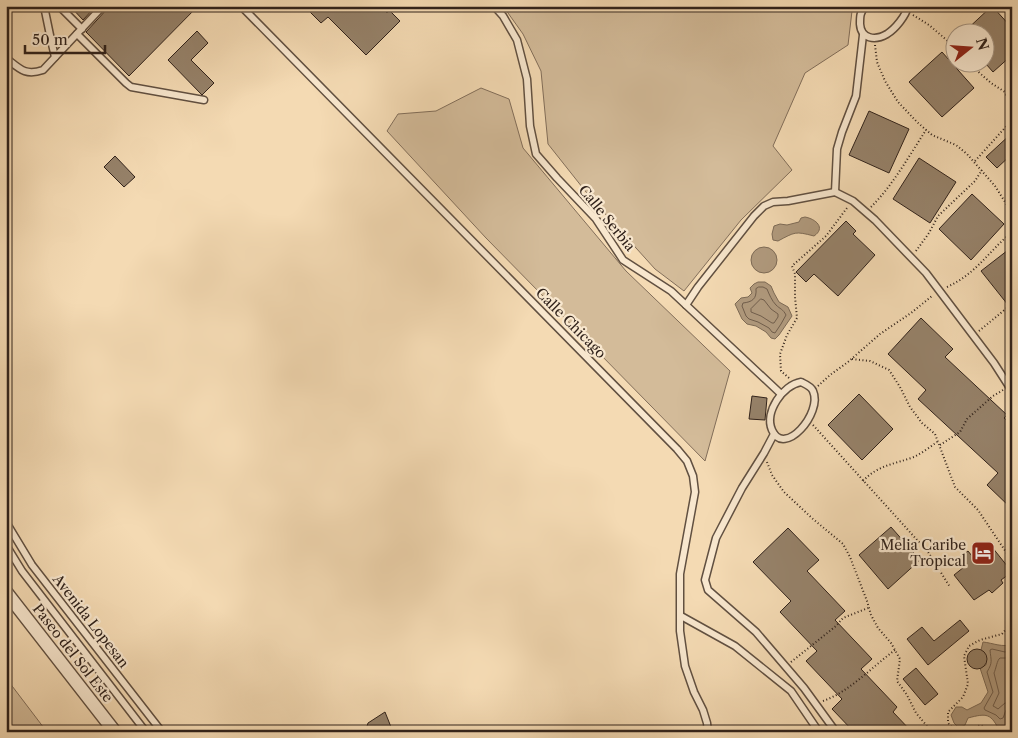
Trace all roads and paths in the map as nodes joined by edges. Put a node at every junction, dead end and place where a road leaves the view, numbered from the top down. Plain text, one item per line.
1 (44, 6) edge
2 (59, 6) edge
3 (103, 6) edge
4 (241, 6) edge
5 (494, 6) edge
6 (866, 6) edge
7 (907, 9) edge
8 (79, 31) junction
9 (863, 35) junction
10 (874, 38) junction
11 (946, 39) edge
12 (55, 57) junction
13 (6, 58) edge
14 (979, 72) edge
15 (1012, 88) edge
16 (1006, 96) junction
17 (204, 100) dead end
18 (1012, 106) edge
19 (1012, 120) edge
20 (926, 130) junction
21 (974, 162) junction
22 (982, 170) junction
23 (835, 192) junction
24 (853, 201) junction
25 (866, 212) junction
26 (1012, 213) edge
27 (1012, 232) edge
28 (911, 257) junction
29 (940, 290) junction
30 (686, 305) junction
31 (1012, 305) edge
32 (974, 336) junction
33 (852, 359) junction
34 (794, 383) junction
35 (1010, 389) edge
36 (813, 391) junction
37 (782, 394) junction
38 (808, 420) junction
39 (774, 434) junction
40 (938, 441) junction
41 (940, 445) junction
42 (764, 453) junction
43 (863, 480) junction
44 (6, 522) edge
45 (6, 545) edge
46 (1012, 561) edge
47 (950, 587) dead end
48 (6, 592) edge
49 (869, 608) junction
50 (681, 616) junction
51 (1012, 622) edge
52 (895, 650) junction
53 (785, 666) junction
54 (816, 704) junction
55 (115, 732) edge
56 (146, 732) edge
57 (162, 732) edge
58 (708, 732) edge
59 (819, 732) edge
60 (836, 732) edge
61 (932, 732) edge
62 (956, 732) edge
63 (962, 732) edge
64 (990, 732) edge

1 - 12 lane
2 - 8 lane
3 - 8 lane
4 - 50 lane, Calle Chicago
5 - 30 lane, Calle Serbia
6 - 9 lane
7 - 10 lane
7 - 11 path
8 - 12 lane
8 - 17 lane
9 - 10 lane
9 - 23 lane
10 - 20 path
12 - 13 lane
14 - 16 path
15 - 16 path
16 - 18 path
19 - 21 path
20 - 21 path
20 - 25 path
21 - 22 path
22 - 26 path
22 - 28 path
23 - 24 lane
23 - 30 lane
24 - 25 lane
24 - 34 path
25 - 28 lane
27 - 29 path
28 - 29 lane
29 - 32 lane
29 - 33 path
30 - 37 lane, Calle Serbia
31 - 32 path
32 - 35 lane
33 - 36 path
33 - 40 path
34 - 36 lane
34 - 37 lane
35 - 41 path
36 - 38 lane
37 - 39 lane
38 - 39 lane
38 - 43 path
39 - 42 lane
40 - 41 path
40 - 43 path
41 - 46 path
42 - 49 path
42 - 53 lane
43 - 47 path
44 - 57 lane, Avenida Lopesan
45 - 56 lane, Avenida Lopesan
48 - 55 street, Paseo del Sol Este
49 - 52 path
49 - 53 path
50 - 58 lane, Calle Chicago
50 - 59 lane
51 - 62 path
52 - 54 path
52 - 61 path
53 - 54 lane
54 - 60 lane
63 - 64 path

